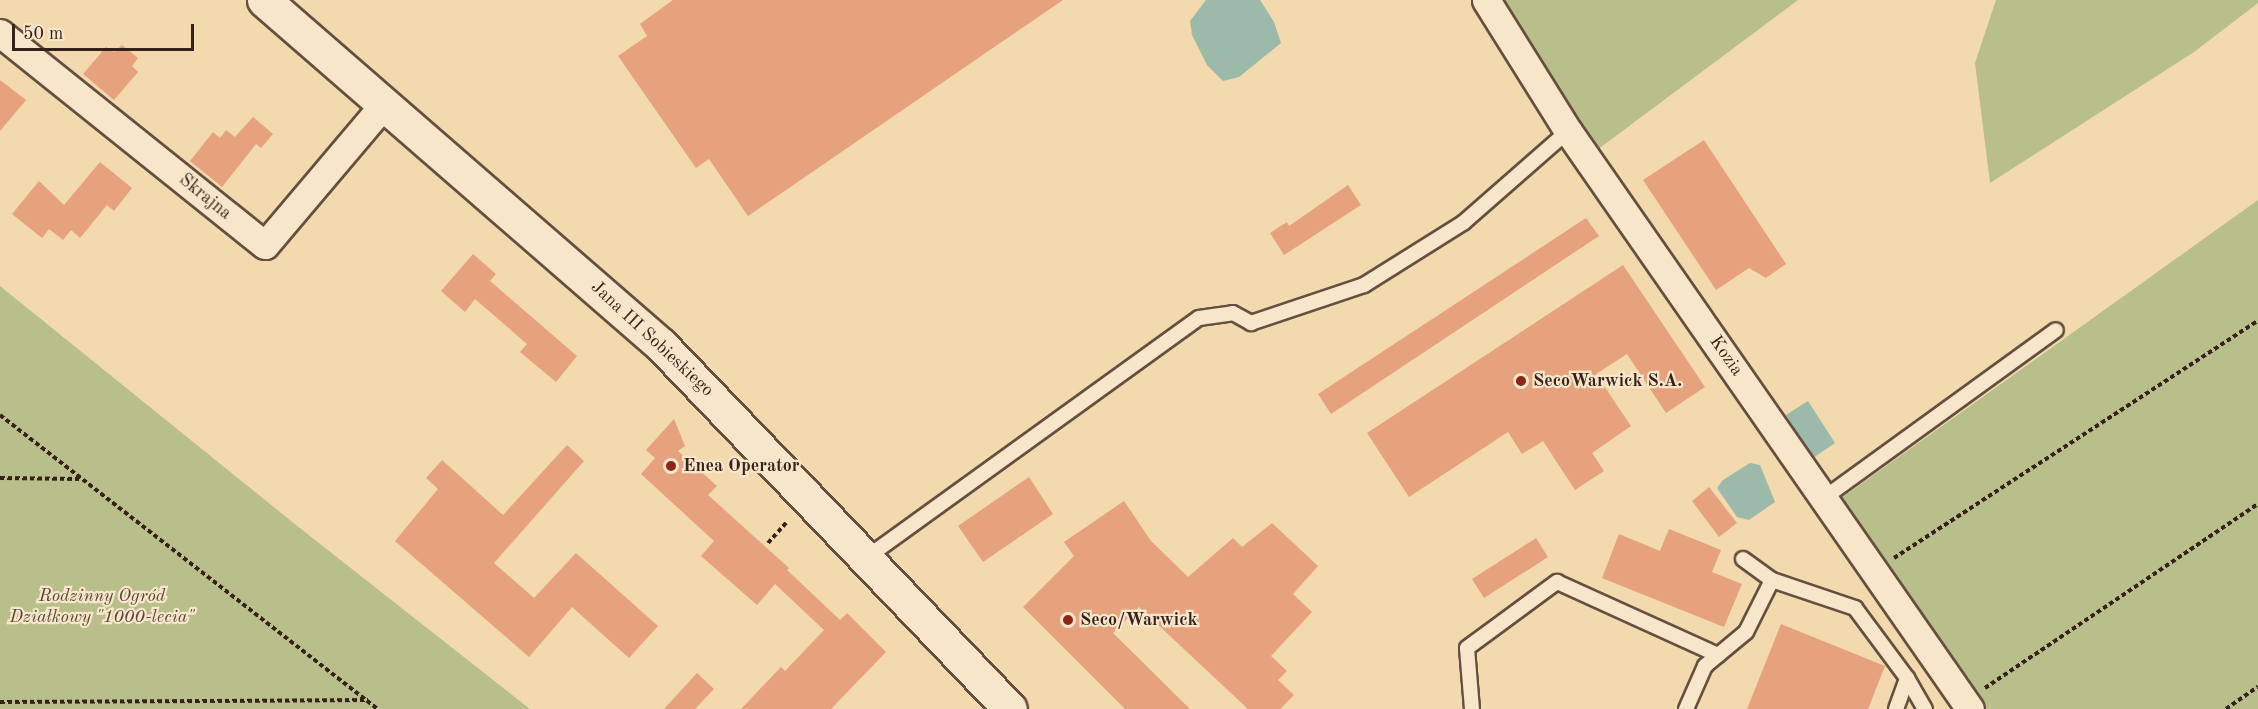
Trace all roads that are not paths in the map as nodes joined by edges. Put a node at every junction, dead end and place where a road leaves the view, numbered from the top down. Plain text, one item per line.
1 (264, 0) edge
2 (1486, 0) edge
3 (0, 33) edge
4 (385, 103) junction
5 (1568, 130) junction
6 (2056, 330) dead end
7 (1824, 498) junction
8 (866, 558) junction
9 (1743, 559) dead end
10 (1772, 580) junction
11 (1718, 655) junction
12 (1907, 678) junction
13 (1982, 698) edge
14 (1010, 709) edge
15 (1472, 709) edge
16 (1686, 709) edge
17 (1896, 709) edge
18 (1925, 709) edge

1 - 4 street, Jana III Sobieskiego
2 - 5 street, Kozia
3 - 4 street, Skrajna
4 - 8 street, Jana III Sobieskiego
5 - 7 street, Kozia
5 - 8 lane
6 - 7 lane
7 - 13 street, Kozia
8 - 14 street, Jana III Sobieskiego
9 - 10 lane
10 - 11 lane
10 - 12 lane
11 - 15 lane
11 - 16 lane
12 - 17 lane
12 - 18 lane

